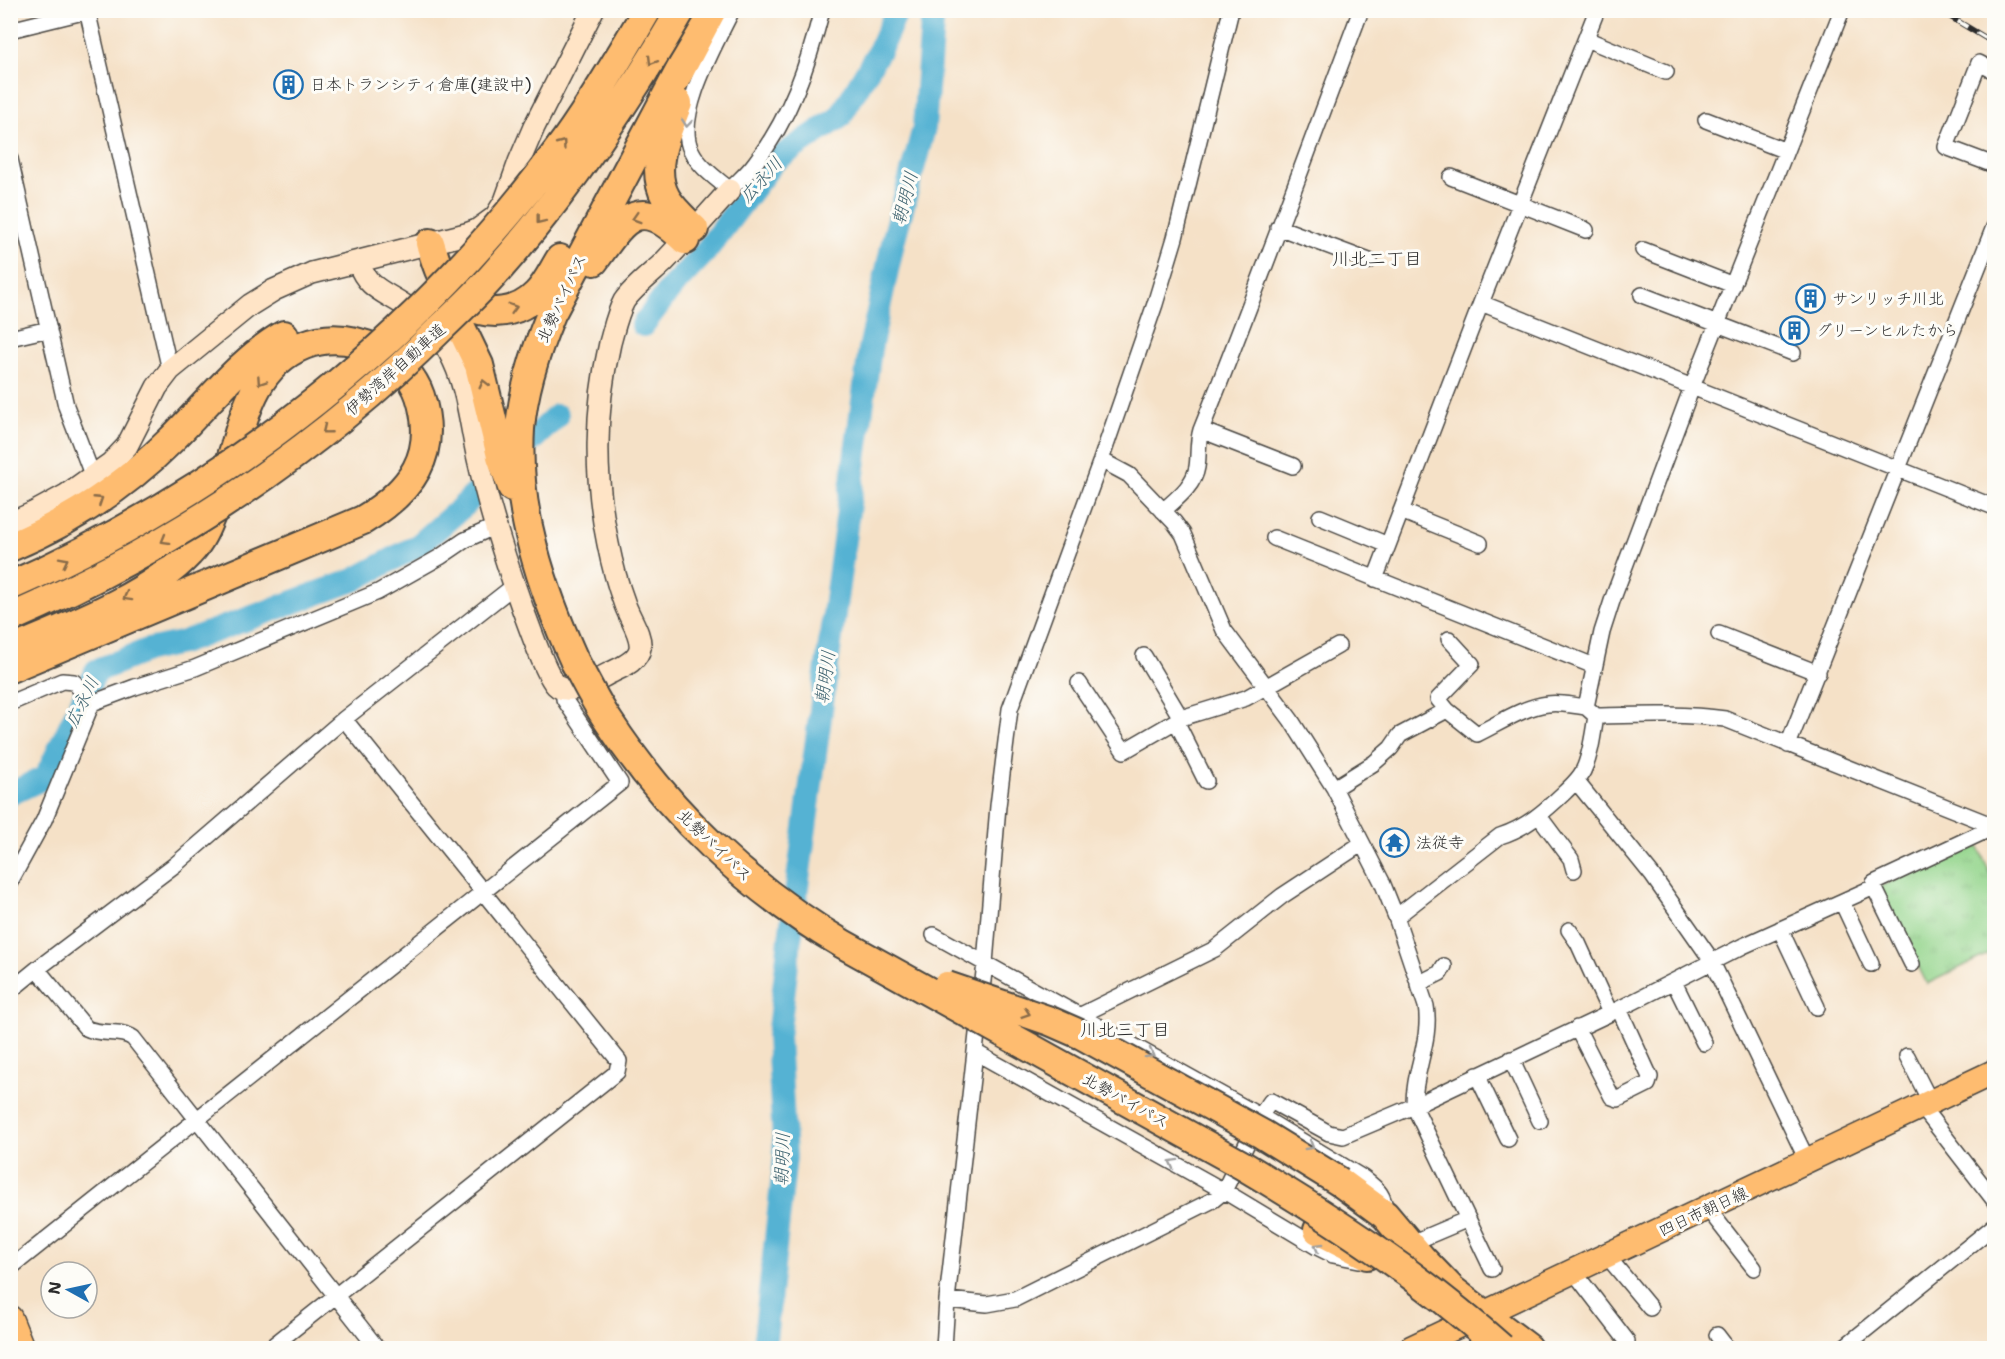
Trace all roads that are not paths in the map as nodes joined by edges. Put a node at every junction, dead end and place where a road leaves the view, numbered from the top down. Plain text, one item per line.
1 (592, 10) edge
2 (647, 10) edge
3 (732, 10) edge
4 (822, 10) edge
5 (1232, 10) edge
6 (1361, 10) edge
7 (1597, 10) edge
8 (1842, 10) edge
9 (87, 11) edge
10 (700, 14) edge
11 (10, 30) edge
12 (1586, 39) junction
13 (684, 62) junction
14 (1995, 71) edge
15 (1666, 72) dead end
16 (1706, 120) dead end
17 (1786, 151) junction
18 (11, 165) edge
19 (1995, 165) edge
20 (1451, 177) dead end
21 (730, 190) junction
22 (1521, 204) junction
23 (1278, 227) junction
24 (1995, 227) edge
25 (1586, 230) dead end
26 (690, 235) junction
27 (430, 243) junction
28 (1642, 250) dead end
29 (1368, 261) dead end
30 (358, 262) junction
31 (1732, 285) junction
32 (1642, 295) dead end
33 (1481, 303) junction
34 (1717, 324) junction
35 (49, 329) junction
36 (10, 338) edge
37 (1794, 353) dead end
38 (170, 370) junction
39 (1692, 387) junction
40 (515, 429) junction
41 (1201, 430) junction
42 (1101, 460) junction
43 (1293, 466) dead end
44 (1899, 469) junction
45 (93, 477) junction
46 (1995, 507) edge
47 (1163, 511) junction
48 (1401, 511) junction
49 (1320, 517) dead end
50 (10, 523) edge
51 (496, 526) junction
52 (1274, 538) dead end
53 (1480, 543) dead end
54 (1388, 545) junction
55 (10, 547) edge
56 (1375, 579) junction
57 (515, 585) junction
58 (10, 586) edge
59 (10, 618) edge
60 (1719, 634) dead end
61 (1449, 639) dead end
62 (1338, 646) dead end
63 (10, 651) edge
64 (1144, 656) dead end
65 (1594, 666) junction
66 (10, 668) edge
67 (1818, 674) junction
68 (10, 682) edge
69 (1079, 682) dead end
70 (1265, 687) junction
71 (564, 690) junction
72 (10, 703) edge
73 (92, 703) junction
74 (1447, 710) junction
75 (1591, 712) junction
76 (344, 719) junction
77 (1178, 719) junction
78 (1788, 745) junction
79 (1576, 781) junction
80 (1206, 782) dead end
81 (1334, 788) junction
82 (1539, 816) junction
83 (1995, 826) edge
84 (1361, 844) junction
85 (1574, 870) dead end
86 (10, 882) edge
87 (756, 885) junction
88 (1874, 887) junction
89 (484, 893) junction
90 (1842, 902) junction
91 (1396, 917) junction
92 (816, 928) junction
93 (1780, 929) junction
94 (1569, 930) dead end
95 (934, 935) dead end
96 (985, 963) junction
97 (1712, 963) junction
98 (1871, 964) dead end
99 (1912, 964) dead end
100 (1444, 966) dead end
101 (37, 969) junction
102 (1674, 982) junction
103 (1418, 984) junction
104 (10, 991) edge
105 (1817, 1007) dead end
106 (1614, 1011) junction
107 (1081, 1015) junction
108 (1577, 1028) junction
109 (1704, 1043) dead end
110 (975, 1052) junction
111 (1907, 1056) dead end
112 (1512, 1059) junction
113 (1995, 1072) edge
114 (1477, 1075) junction
115 (1926, 1105) junction
116 (1414, 1106) junction
117 (1260, 1116) junction
118 (197, 1120) junction
119 (1540, 1121) dead end
120 (1508, 1138) dead end
121 (1808, 1162) junction
122 (1224, 1191) junction
123 (1995, 1200) edge
124 (1708, 1209) junction
125 (1385, 1215) junction
126 (1468, 1219) junction
127 (1995, 1226) edge
128 (1409, 1244) junction
129 (1607, 1256) junction
130 (1374, 1259) junction
131 (1485, 1262) dead end
132 (10, 1268) edge
133 (1754, 1268) dead end
134 (1574, 1272) junction
135 (335, 1296) junction
136 (947, 1300) junction
137 (1650, 1308) dead end
138 (10, 1318) edge
139 (1473, 1319) junction
140 (1717, 1335) dead end
141 (1627, 1341) dead end
142 (22, 1348) edge
143 (270, 1348) edge
144 (377, 1348) edge
145 (944, 1348) edge
146 (1411, 1348) edge
147 (1494, 1348) edge
148 (1500, 1348) edge
149 (1528, 1348) edge
150 (1727, 1348) edge
151 (1843, 1348) edge

1 - 27 street
58 -> 2 highway, 伊勢湾岸自動車道, bridge
3 -> 21 street
4 - 21 street
5 - 42 street
6 - 23 street
7 - 12 street
8 - 17 street
9 - 11 street
9 - 38 street
10 - 13 highway, 北勢バイパス
10 - 26 highway
10 -> 59 highway, 伊勢湾岸自動車道, bridge
12 - 15 street
12 - 22 street
27 -> 13 highway
13 - 40 highway, 北勢バイパス
14 - 19 street
16 - 17 street
17 - 31 street
18 - 35 street
20 - 22 street
21 - 26 street
22 - 25 street
22 - 33 street
23 - 29 street
23 - 41 street
24 - 44 street
26 -> 40 highway
26 - 71 street
27 - 30 street
40 -> 27 highway
28 - 31 street
30 - 38 street
30 - 51 street
31 - 34 street
32 - 34 street
33 - 39 street
33 - 48 street
34 - 37 street
34 - 39 street
35 - 36 street
35 - 45 street
38 - 45 street
39 - 44 street
39 - 65 street
40 - 87 highway, 北勢バイパス, bridge
41 - 43 street
41 - 47 street
42 - 47 street
42 - 96 street
44 - 46 street
44 - 67 street
45 - 50 street
47 - 70 street
48 - 53 street
48 - 54 street
49 - 54 street
51 - 57 street
51 - 73 street
52 - 56 street
54 - 56 street
55 -> 68 highway
56 - 65 street
57 - 71 street
57 - 76 street
60 - 67 street
61 - 74 street
62 - 70 street
66 -> 63 highway
64 - 77 street
65 - 75 street
67 - 78 street
69 - 77 street
70 - 77 street
70 - 81 street
71 - 89 street
72 - 73 street
73 - 86 street
74 - 75 street
74 - 81 street
75 - 78 street
75 - 79 street
76 - 89 street
76 - 101 street
77 - 80 street
78 - 83 street
79 - 82 street
79 - 97 street
81 - 84 street
82 - 85 street
82 - 91 street
83 - 88 street
84 - 91 street
84 - 107 street
87 - 92 highway, 北勢バイパス, bridge
87 - 130 highway, bridge
88 - 90 street
88 - 99 street
89 - 118 street
89 - 135 street
90 - 93 street
90 - 98 street
91 - 103 street
92 -> 125 highway, bridge
92 - 148 highway, 北勢バイパス, bridge
93 - 97 street
93 - 105 street
94 - 106 street
95 - 96 street
96 - 107 street
96 - 110 street
97 - 102 street
97 - 121 street
100 - 103 street
101 - 104 street
101 - 118 street
102 - 106 street
102 - 109 street
103 - 116 street
106 - 108 street
106 - 108 street
107 -> 117 street
108 - 112 street
122 -> 110 street
110 - 136 street
111 - 115 street
112 - 114 street
112 - 119 street
113 - 115 main road, 四日市朝日線
114 - 116 street
114 - 120 street
115 - 121 main road, 四日市朝日線
115 - 123 street
116 - 117 street
116 - 126 street
117 - 122 street
117 -> 125 street
118 - 132 street
118 - 135 street
121 - 124 main road, 四日市朝日線
130 -> 122 street
122 - 136 street
124 - 129 main road, 四日市朝日線
124 - 133 street
125 - 128 highway
126 - 128 street
126 - 131 street
127 - 151 street
128 - 139 highway
129 - 134 main road, 四日市朝日線
129 - 137 street
130 - 139 highway
134 - 139 main road, 四日市朝日線
134 - 141 street
135 - 143 street
135 - 144 street
136 - 145 street
138 - 142 main road
139 - 146 main road, 四日市朝日線
139 - 147 highway
139 - 149 highway
140 - 150 street

